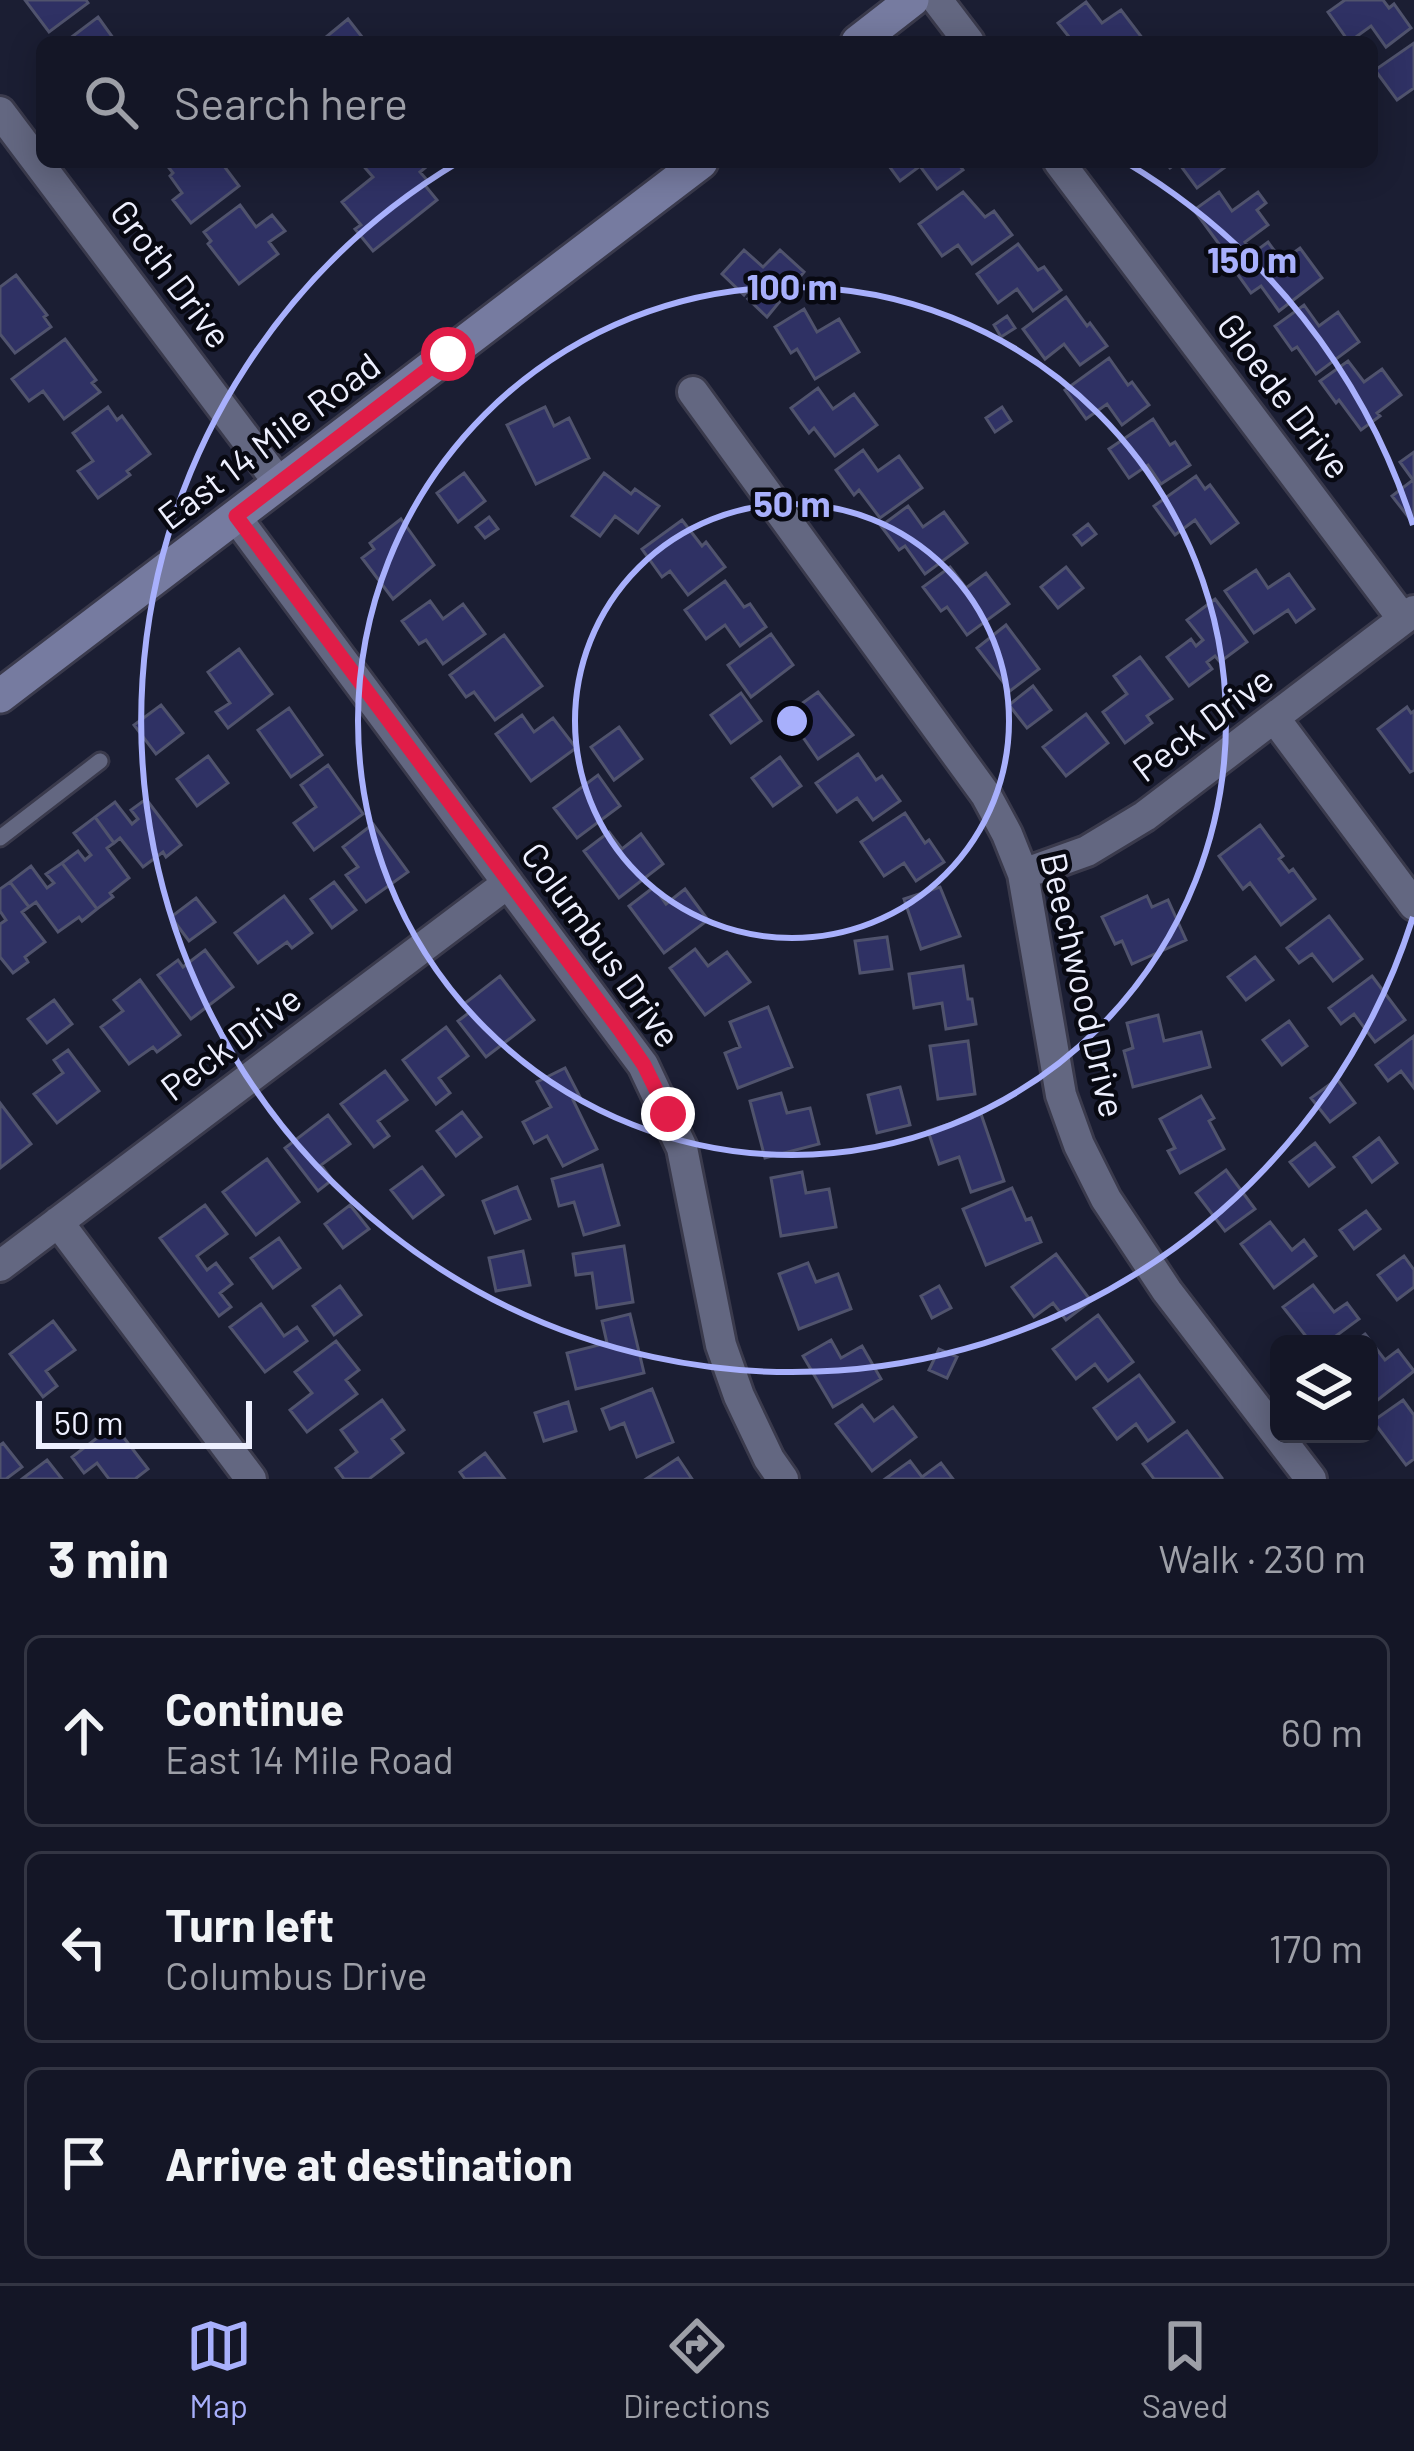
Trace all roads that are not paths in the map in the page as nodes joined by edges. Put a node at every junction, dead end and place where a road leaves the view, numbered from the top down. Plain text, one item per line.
1 (912, 0) edge
2 (938, 0) edge
3 (865, 36) edge
4 (965, 36) edge
5 (0, 112) edge
6 (36, 160) edge
7 (42, 168) edge
8 (692, 168) edge
9 (1064, 168) edge
10 (694, 392) dead end
11 (279, 483) junction
12 (236, 516) junction
13 (1408, 615) edge
14 (0, 696) edge
15 (1275, 719) junction
16 (100, 761) dead end
17 (0, 838) edge
18 (1024, 874) junction
19 (508, 883) junction
20 (1414, 905) edge
21 (58, 1222) junction
22 (0, 1266) edge
23 (251, 1479) edge
24 (783, 1479) edge
25 (1311, 1479) edge

1 - 3 main road
2 - 4 street
5 - 6 street, Groth Drive
7 - 11 street, Groth Drive
8 - 11 main road, East 14 Mile Road
9 - 13 street, Gloede Drive
10 - 18 street, Beechwood Drive
11 - 12 main road, East 14 Mile Road
12 - 14 main road, East 14 Mile Road
12 - 19 street, Columbus Drive
13 - 15 street, Peck Drive
15 - 18 street, Peck Drive
15 - 20 street
16 - 17 lane
18 - 25 street, Beechwood Drive
19 - 21 street, Peck Drive
19 - 24 street, Columbus Drive
21 - 22 street, Peck Drive
21 - 23 street

